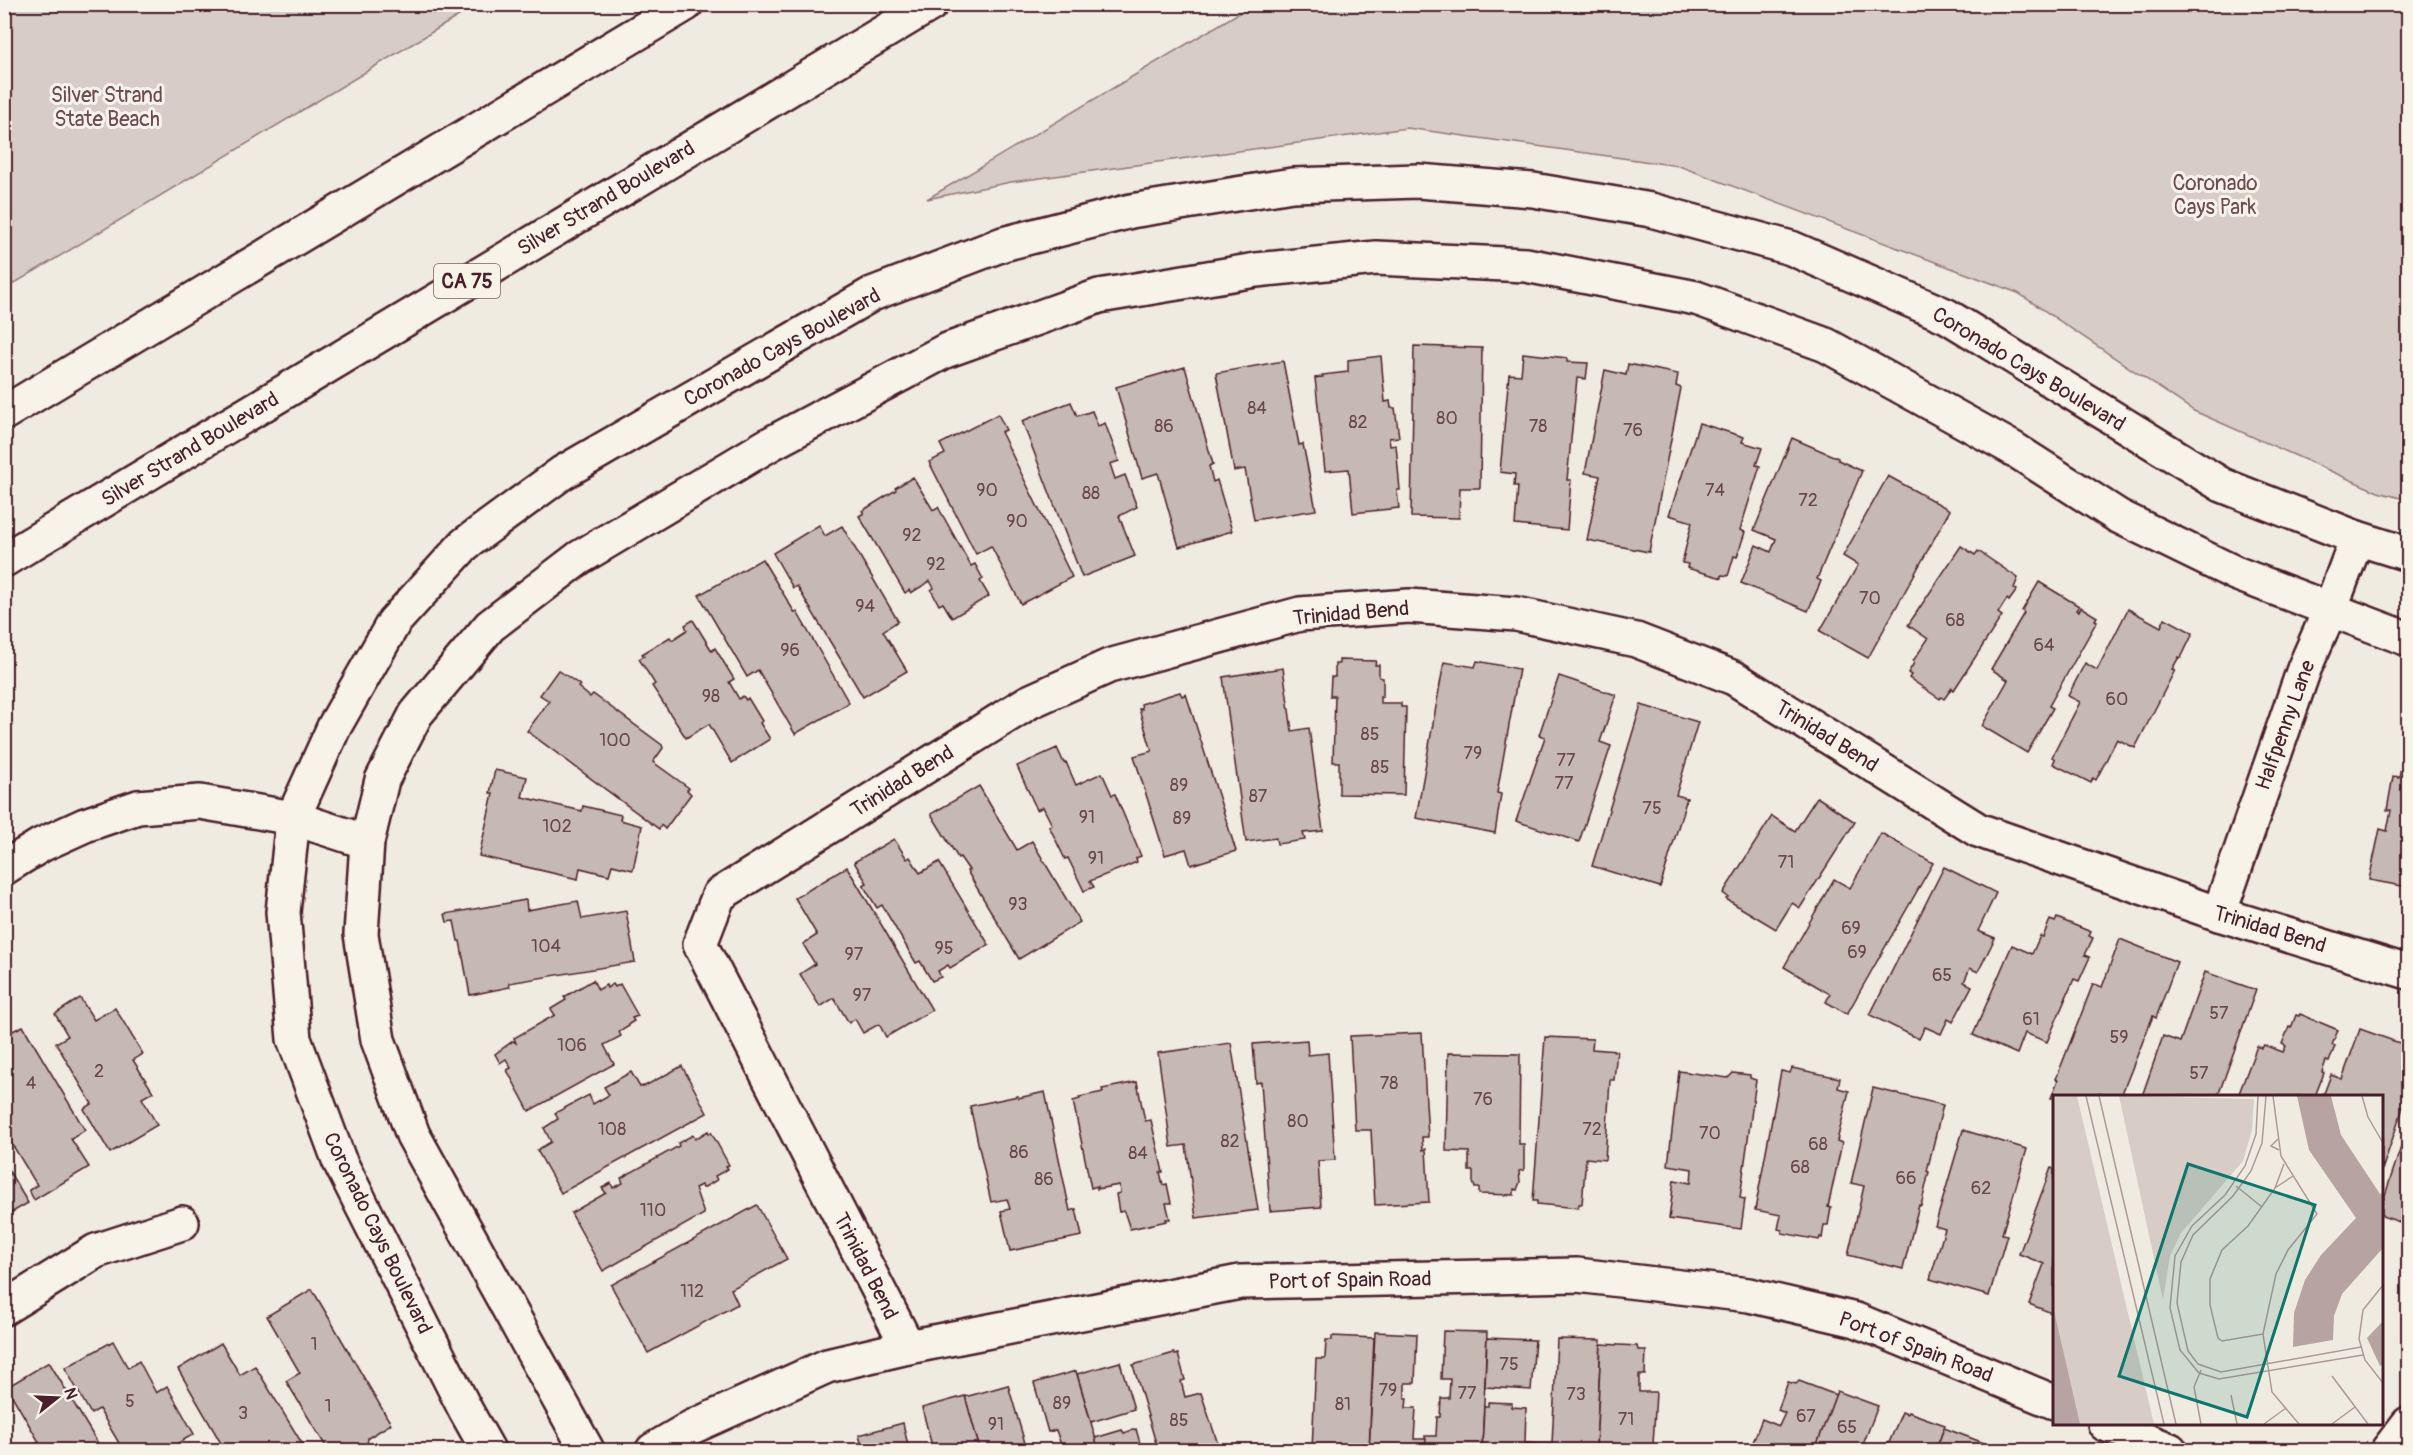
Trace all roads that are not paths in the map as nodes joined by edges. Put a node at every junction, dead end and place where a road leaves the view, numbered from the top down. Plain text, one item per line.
1 (687, 4) edge
2 (931, 4) edge
3 (4, 413) edge
4 (2357, 538) junction
5 (2409, 554) edge
6 (4, 560) edge
7 (2330, 610) junction
8 (2409, 639) edge
9 (293, 818) junction
10 (367, 842) junction
11 (4, 868) edge
12 (2218, 914) junction
13 (2409, 972) edge
14 (182, 1223) dead end
15 (4, 1308) edge
16 (908, 1347) junction
17 (2053, 1401) edge
18 (2409, 1424) edge
19 (2108, 1425) edge
20 (488, 1450) edge
21 (587, 1450) edge
22 (652, 1450) edge
23 (2170, 1450) edge
24 (2388, 1450) edge

1 - 3 main road
2 - 6 main road, Silver Strand Boulevard / CA 75
4 - 5 main road, Coronado Cays Boulevard
4 - 7 main road, Halfpenny Lane
4 - 9 main road, Coronado Cays Boulevard
7 - 8 main road
7 - 10 main road
7 - 12 main road, Halfpenny Lane
9 - 10 main road
9 - 11 main road
9 - 20 main road, Coronado Cays Boulevard
10 - 21 main road
12 - 13 main road, Trinidad Bend
12 - 16 main road, Trinidad Bend
14 - 15 main road
16 - 17 main road, Port of Spain Road
16 - 22 main road, Port of Spain Road
18 - 24 main road
19 - 23 main road

